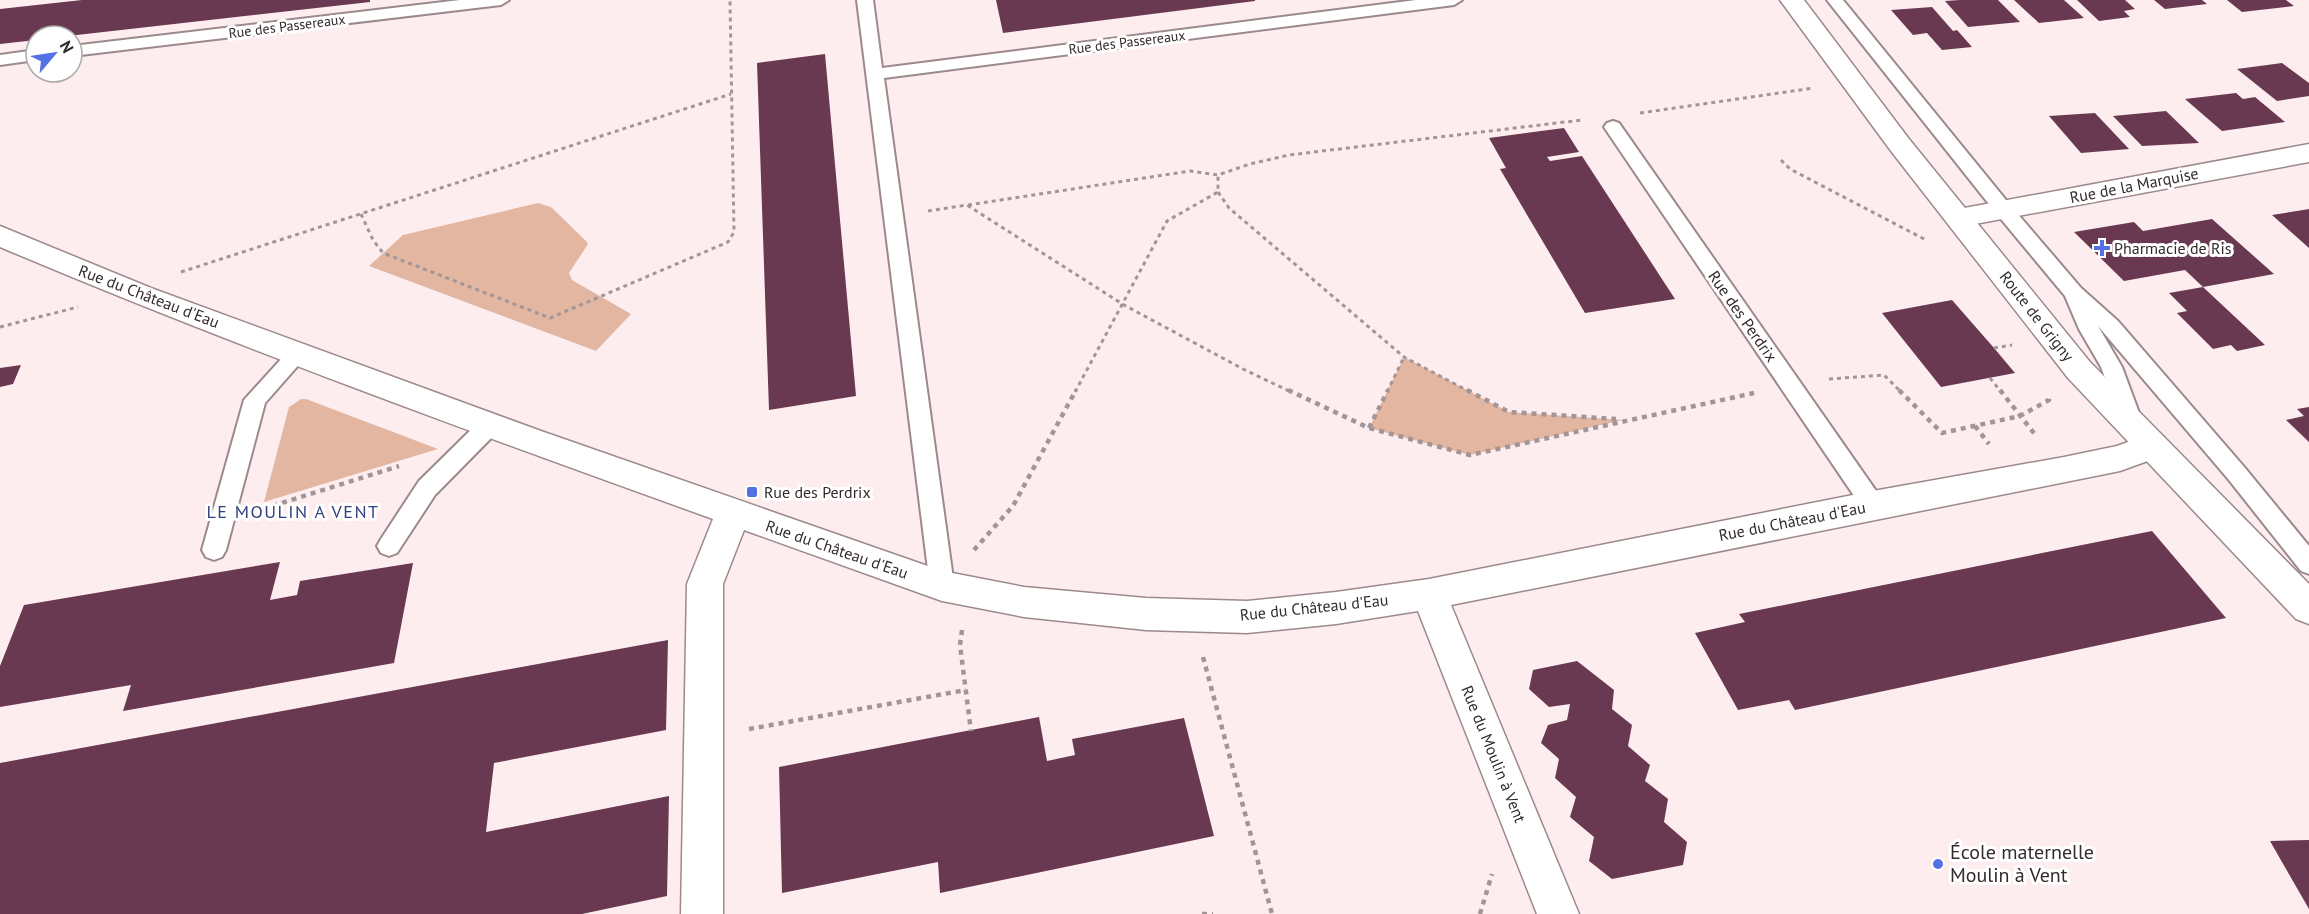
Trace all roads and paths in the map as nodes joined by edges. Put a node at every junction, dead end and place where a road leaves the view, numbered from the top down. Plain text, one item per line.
1 (501, 0) edge
2 (730, 0) edge
3 (865, 0) edge
4 (1454, 0) edge
5 (1792, 0) edge
6 (1834, 0) edge
7 (84, 50) edge
8 (24, 57) edge
9 (0, 60) edge
10 (874, 74) junction
11 (1853, 82) junction
12 (731, 94) junction
13 (1629, 114) dead end
14 (1582, 120) dead end
15 (1613, 127) dead end
16 (2309, 153) edge
17 (1781, 160) dead end
18 (1218, 175) junction
19 (1218, 192) junction
20 (967, 205) junction
21 (2002, 210) junction
22 (362, 214) junction
23 (892, 216) junction
24 (1959, 218) junction
25 (0, 236) edge
26 (1935, 246) dead end
27 (2074, 293) junction
28 (141, 295) junction
29 (1124, 305) junction
30 (0, 327) edge
31 (299, 352) junction
32 (1404, 357) junction
33 (1990, 378) dead end
34 (1789, 383) junction
35 (2050, 384) dead end
36 (2020, 416) junction
37 (1623, 420) junction
38 (490, 425) junction
39 (1369, 428) junction
40 (2142, 436) junction
41 (403, 465) dead end
42 (2064, 470) junction
43 (1873, 505) junction
44 (733, 513) junction
45 (222, 522) junction
46 (389, 546) dead end
47 (214, 550) dead end
48 (2309, 564) edge
49 (942, 586) junction
50 (975, 592) junction
51 (1429, 594) junction
52 (2309, 608) edge
53 (1204, 615) junction
54 (966, 690) junction
55 (971, 731) dead end
56 (704, 736) junction
57 (702, 914) edge
58 (1202, 914) edge
59 (1213, 914) edge
60 (1272, 914) edge
61 (1558, 914) edge

1 - 7 lane, Rue des Passereaux
2 - 12 path
3 - 10 lane
4 - 10 lane, Rue des Passereaux
5 - 11 street, Route de Grigny
6 - 21 lane
8 - 9 lane
10 - 23 lane
11 - 13 path
11 - 24 street, Route de Grigny
12 - 22 path
12 - 22 path
14 - 18 path
15 - 34 lane, Rue des Perdrix
16 - 21 street, Rue de la Marquise
17 - 26 path
18 - 19 path
18 - 20 path
19 - 29 path
19 - 32 path
20 - 23 path
20 - 29 path
21 - 24 street, Rue de la Marquise
21 - 27 lane
22 - 28 path
23 - 49 lane
24 - 40 street, Route de Grigny
25 - 28 street, Rue du Château d'Eau
27 - 40 lane
27 - 48 lane
28 - 30 path
28 - 31 street, Rue du Château d'Eau
29 - 39 path
29 - 49 path
31 - 38 street, Rue du Château d'Eau
31 - 45 lane
32 - 37 path
32 - 39 path
33 - 36 path
34 - 36 path
34 - 37 path
34 - 43 lane, Rue des Perdrix
35 - 36 path
36 - 42 path
37 - 39 path
38 - 44 street, Rue du Château d'Eau
38 - 46 lane
40 - 42 street, Rue du Château d'Eau
40 - 52 street, Route de Grigny
41 - 45 path
42 - 43 street, Rue du Château d'Eau
43 - 51 street, Rue du Château d'Eau
44 - 49 street, Rue du Château d'Eau
44 - 56 street
45 - 47 lane
49 - 50 street, Rue du Château d'Eau
50 - 53 street, Rue du Château d'Eau
50 - 54 path
51 - 53 street, Rue du Château d'Eau
51 - 61 street, Rue du Moulin à Vent
53 - 60 path
54 - 55 path
54 - 56 path
56 - 57 street
58 - 59 path

